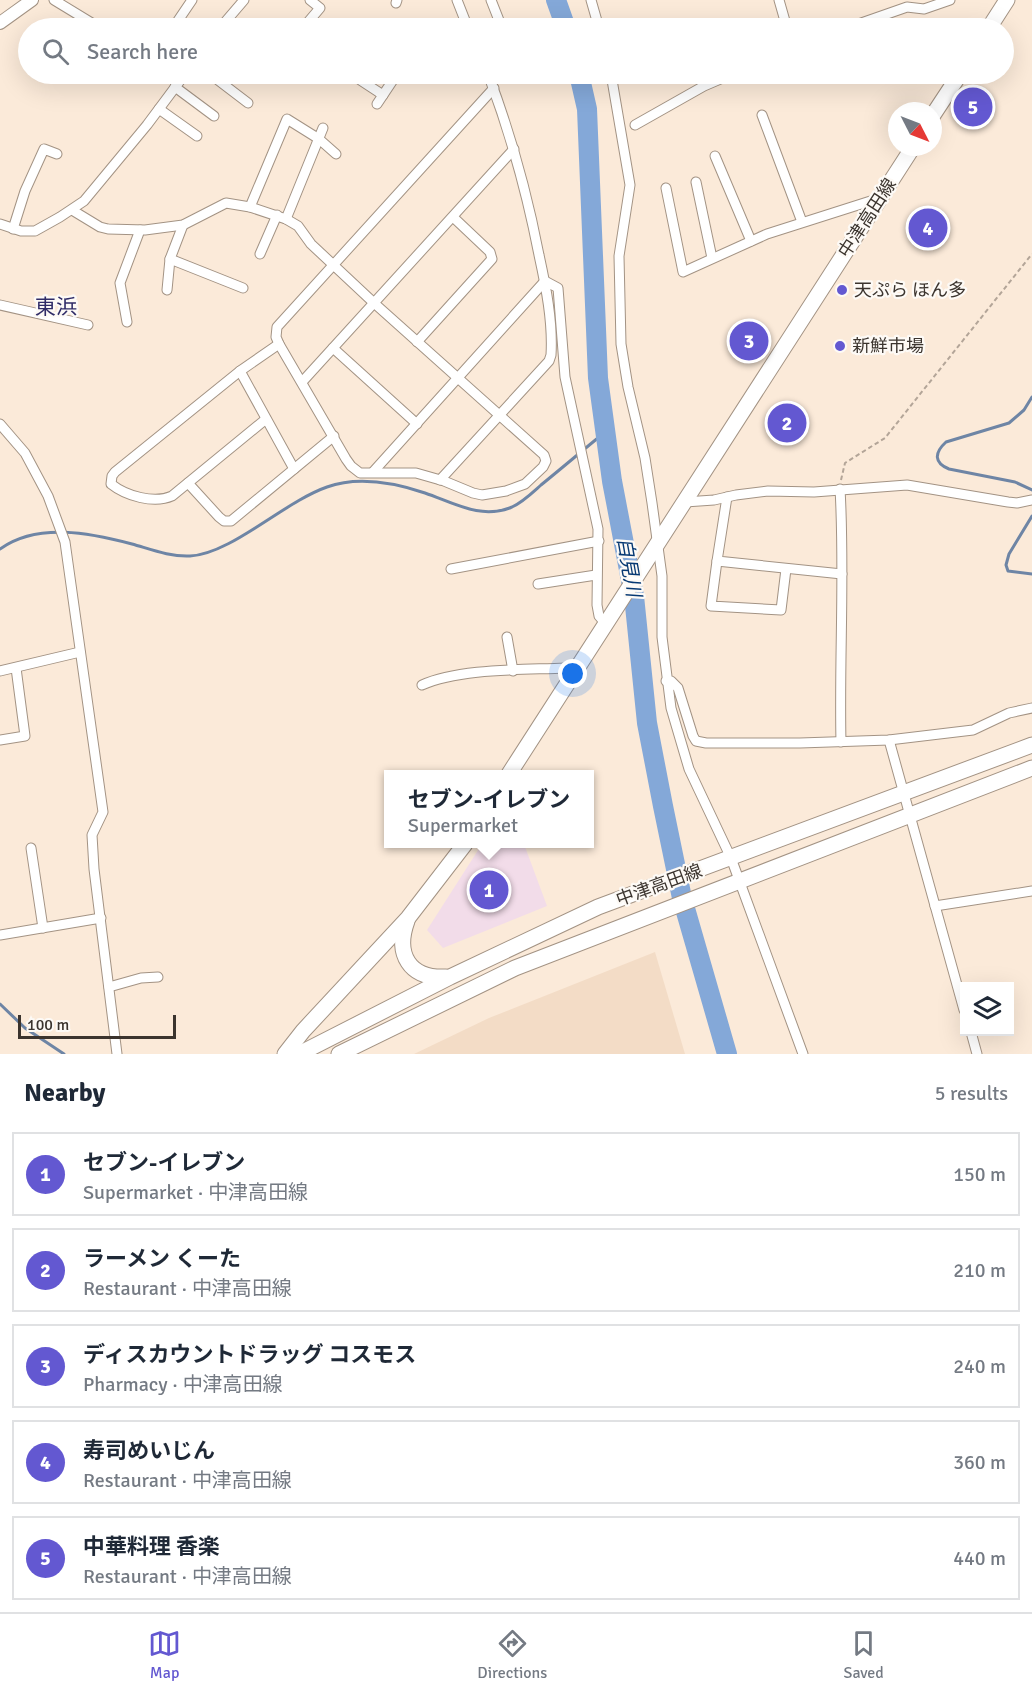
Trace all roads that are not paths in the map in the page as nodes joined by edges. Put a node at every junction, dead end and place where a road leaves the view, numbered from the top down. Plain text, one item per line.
1 (32, 0) edge
2 (54, 0) edge
3 (192, 0) edge
4 (244, 0) edge
5 (310, 0) edge
6 (457, 0) edge
7 (491, 0) edge
8 (591, 0) edge
9 (779, 0) edge
10 (950, 0) edge
11 (1007, 0) edge
12 (84, 18) edge
13 (180, 18) edge
14 (229, 18) edge
15 (312, 18) edge
16 (464, 18) edge
17 (498, 18) edge
18 (596, 18) edge
19 (784, 18) edge
20 (876, 18) edge
21 (995, 18) edge
22 (0, 23) edge
23 (177, 84) edge
24 (223, 84) edge
25 (363, 84) edge
26 (391, 84) edge
27 (492, 84) edge
28 (613, 84) edge
29 (709, 84) edge
30 (953, 84) edge
31 (175, 87) junction
32 (494, 88) junction
33 (942, 102) edge
34 (248, 103) dead end
35 (159, 109) junction
36 (762, 115) dead end
37 (214, 116) dead end
38 (635, 125) dead end
39 (323, 128) dead end
40 (197, 136) dead end
41 (319, 139) junction
42 (514, 149) junction
43 (57, 154) dead end
44 (336, 154) dead end
45 (715, 156) dead end
46 (907, 156) edge
47 (696, 182) dead end
48 (666, 188) dead end
49 (880, 198) junction
50 (250, 207) junction
51 (72, 210) junction
52 (281, 217) junction
53 (453, 217) junction
54 (802, 222) junction
55 (0, 224) edge
56 (183, 225) junction
57 (13, 229) junction
58 (140, 230) junction
59 (751, 241) junction
60 (260, 254) dead end
61 (712, 258) junction
62 (170, 259) junction
63 (333, 265) junction
64 (545, 281) junction
65 (243, 288) dead end
66 (167, 290) dead end
67 (374, 303) junction
68 (0, 306) edge
69 (127, 322) dead end
70 (88, 325) dead end
71 (417, 342) junction
72 (279, 344) junction
73 (333, 348) junction
74 (240, 371) junction
75 (457, 379) junction
76 (302, 382) junction
77 (498, 416) junction
78 (266, 419) junction
79 (0, 424) edge
80 (417, 424) junction
81 (334, 436) junction
82 (294, 469) junction
83 (373, 472) junction
84 (440, 480) junction
85 (188, 483) junction
86 (840, 489) junction
87 (727, 497) junction
88 (1032, 500) edge
89 (685, 502) junction
90 (599, 541) junction
91 (653, 549) junction
92 (717, 561) junction
93 (451, 569) dead end
94 (786, 569) junction
95 (842, 573) junction
96 (596, 576) junction
97 (538, 584) dead end
98 (606, 623) junction
99 (507, 637) dead end
100 (80, 652) junction
101 (16, 668) junction
102 (513, 670) junction
103 (575, 670) junction
104 (0, 671) edge
105 (666, 681) junction
106 (422, 684) dead end
107 (1032, 708) edge
108 (0, 740) edge
109 (889, 740) junction
110 (841, 742) junction
111 (1032, 745) edge
112 (1032, 768) edge
113 (512, 770) edge
114 (903, 794) junction
115 (909, 816) junction
116 (31, 848) dead end
117 (461, 848) edge
118 (731, 858) junction
119 (1032, 891) edge
120 (934, 906) junction
121 (101, 918) junction
122 (408, 918) junction
123 (43, 928) junction
124 (0, 935) edge
125 (158, 977) dead end
126 (450, 977) junction
127 (109, 987) junction
128 (960, 997) edge
129 (417, 1015) junction
130 (303, 1031) junction
131 (971, 1036) edge
132 (306, 1051) edge
133 (117, 1054) edge
134 (285, 1054) edge
135 (339, 1054) edge
136 (803, 1054) edge
137 (977, 1054) edge

1 - 22 street
2 - 12 street
3 - 13 street
4 - 14 street
5 - 15 street
6 - 16 street
7 - 17 street
8 - 18 street
9 - 19 street
10 - 20 street
11 - 21 main road
23 - 31 street
24 - 34 street
25 - 26 street
27 - 32 street
28 - 91 street
29 - 38 street
30 - 33 main road
31 - 35 street
31 - 37 street
32 - 42 street
32 - 63 street
35 - 40 street
35 - 51 street
36 - 54 street
39 - 41 street
41 - 44 street
41 - 50 street
41 - 52 street
42 - 53 street
42 - 64 street
43 - 57 street
45 - 59 street
46 - 49 main road, 中津高田線
47 - 61 street
48 - 61 street
49 - 54 street
49 - 89 main road, 中津高田線
50 - 52 street
50 - 56 street
51 - 57 street
51 - 58 street
52 - 60 street
52 - 63 street
53 - 67 street
53 - 71 street
54 - 59 street
55 - 57 street
56 - 58 street
56 - 62 street
58 - 69 street
59 - 61 street
62 - 65 street
62 - 66 street
63 - 67 street
63 - 72 street
64 - 75 street
64 - 77 street
64 - 90 street
67 - 71 street
67 - 73 street
68 - 70 street
71 - 75 street
72 - 74 street
72 - 76 street
73 - 76 street
73 - 80 street
74 - 78 street
74 - 85 street
75 - 77 street
75 - 80 street
76 - 81 street
77 - 84 street
77 - 84 street
78 - 82 street
78 - 85 street
79 - 100 street
80 - 83 street
81 - 82 street
81 - 83 street
82 - 85 street
83 - 84 street
86 - 87 street
86 - 88 street
86 - 95 street
87 - 89 street
87 - 92 street
89 - 91 main road, 中津高田線
90 - 93 street
90 - 96 street
91 - 98 main road, 中津高田線
91 - 105 street
92 - 94 street
92 - 94 street
94 - 95 street
95 - 110 street
96 - 97 street
96 - 98 street
98 - 103 main road, 中津高田線
99 - 102 street
100 - 101 street
100 - 121 street
101 - 104 street
101 - 108 street
102 - 103 street
102 - 106 street
103 - 113 main road, 中津高田線
105 - 110 street
105 - 118 street
107 - 109 street
109 - 110 street
109 - 114 street
111 - 114 main road, 中津高田線
112 - 115 main road, 中津高田線
114 - 115 street
114 - 118 main road, 中津高田線
115 - 120 street
115 - 129 main road, 中津高田線
116 - 123 street
117 - 122 main road
118 - 126 main road, 中津高田線
118 - 136 street
119 - 120 street
120 - 128 street
121 - 123 street
121 - 127 street
122 - 126 main road
122 - 130 main road
123 - 124 street
125 - 127 street
126 - 132 main road, 中津高田線
127 - 133 street
129 - 132 main road
129 - 135 main road, 中津高田線
130 - 132 main road
130 - 134 main road
131 - 137 street

